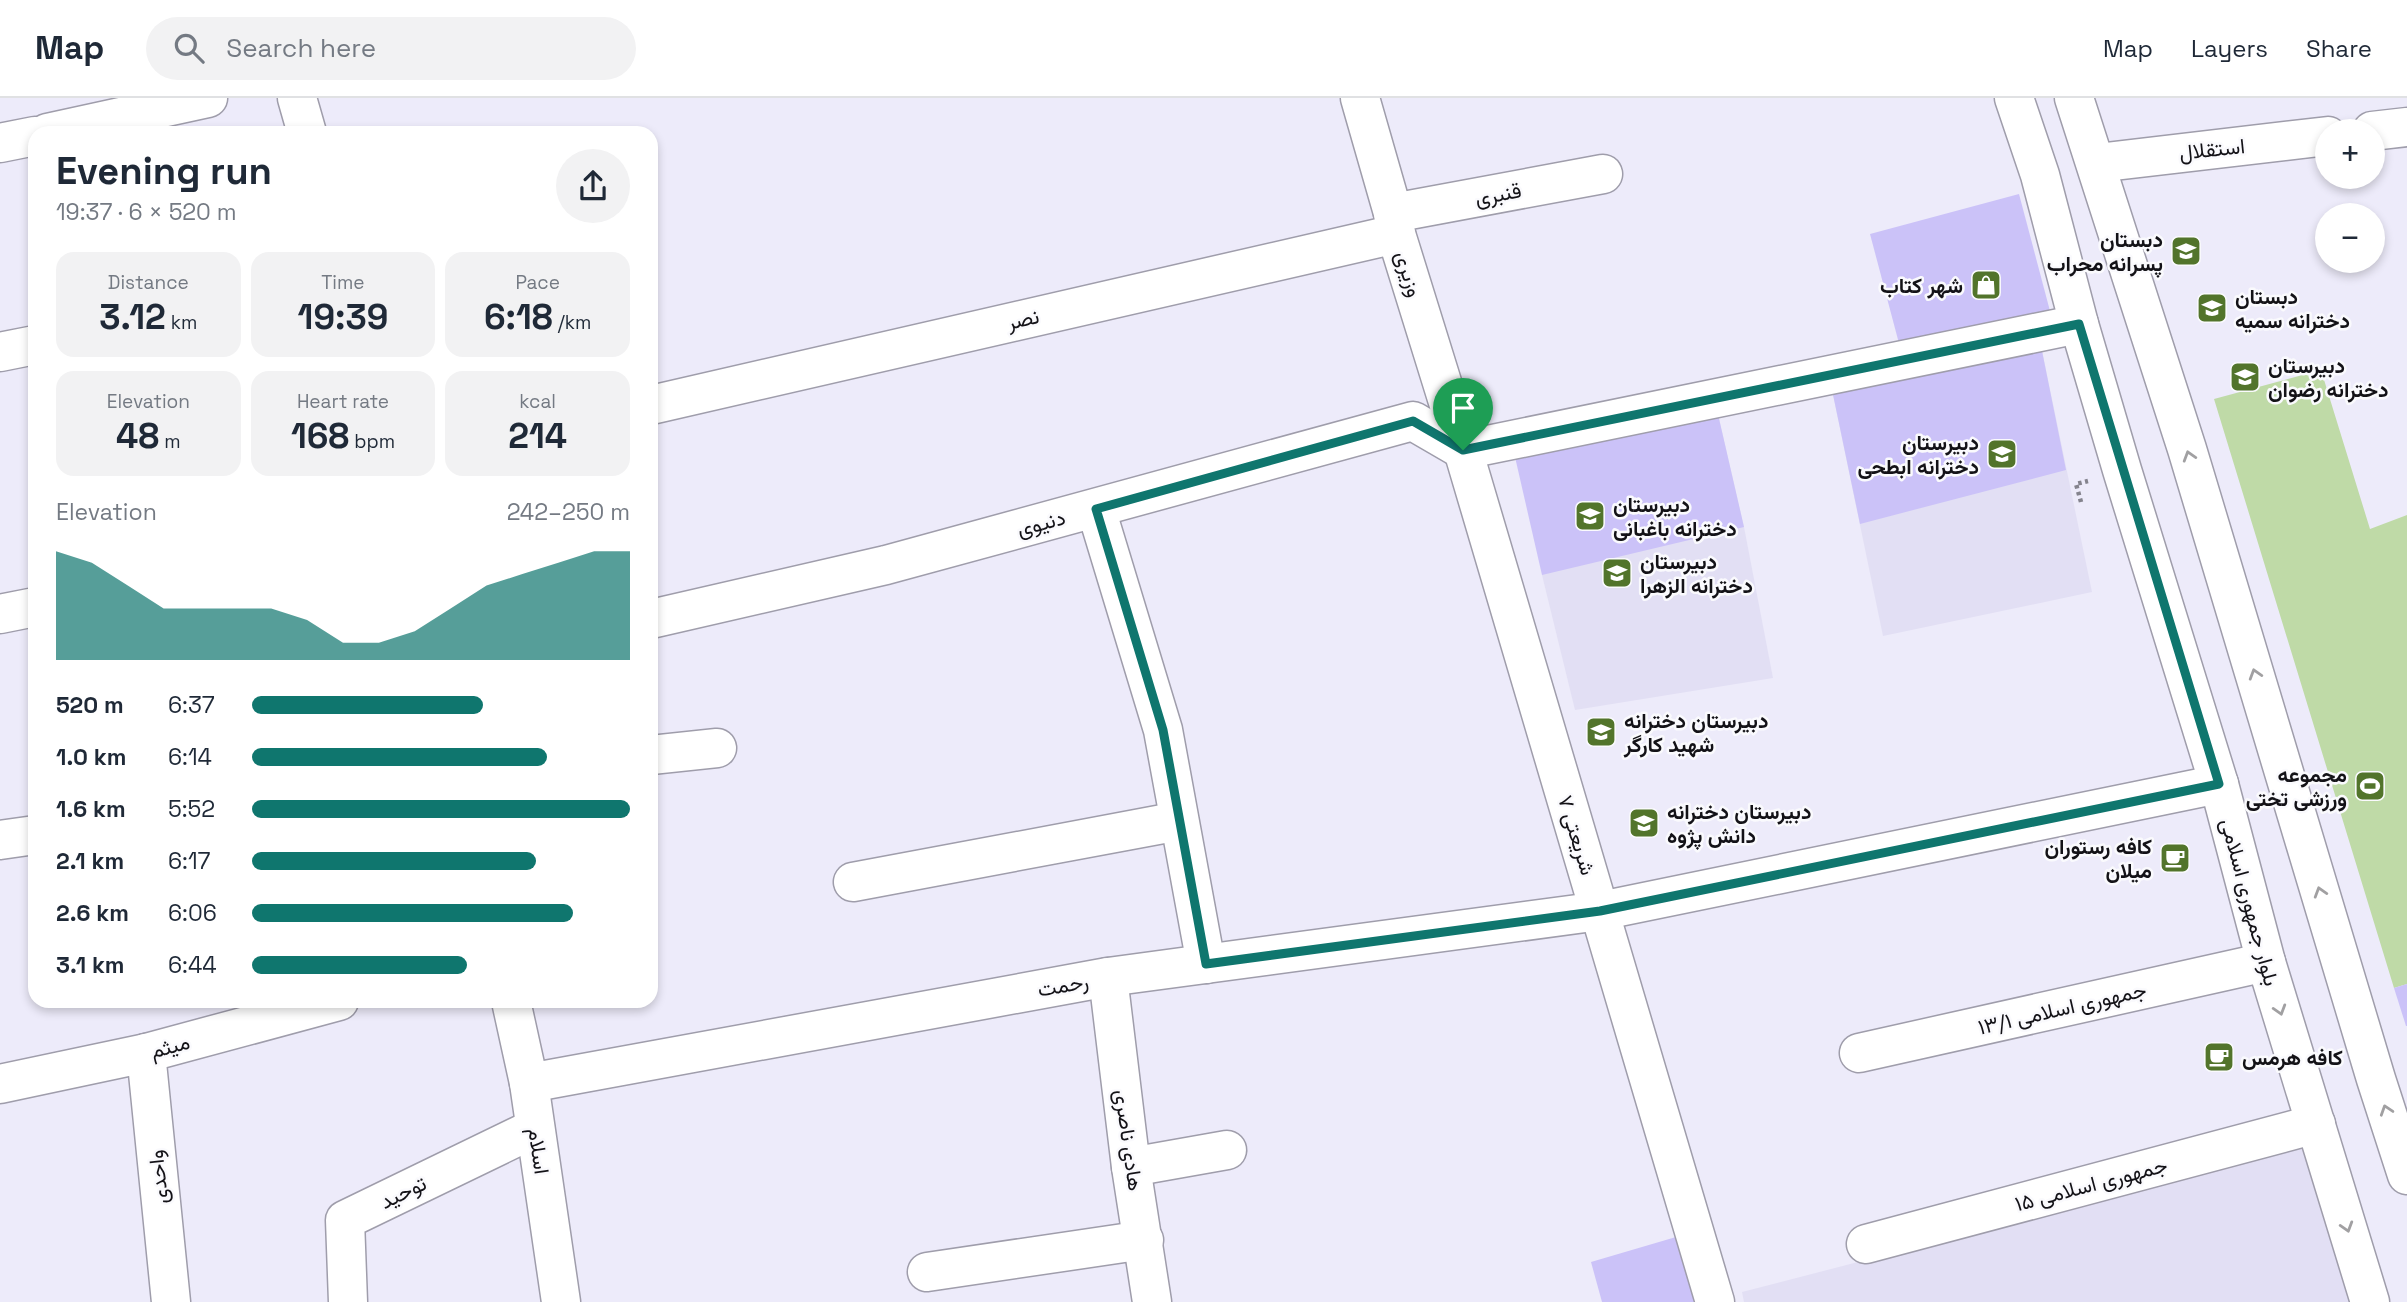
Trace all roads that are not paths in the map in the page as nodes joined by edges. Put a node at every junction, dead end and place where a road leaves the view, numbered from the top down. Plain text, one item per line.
1 (208, 98) edge
2 (297, 98) edge
3 (1360, 98) edge
4 (2014, 98) edge
5 (2074, 98) edge
6 (79, 126) edge
7 (305, 126) edge
8 (2407, 127) edge
9 (2385, 130) edge
10 (28, 137) edge
11 (2315, 138) edge
12 (0, 143) edge
13 (2097, 163) junction
14 (1603, 174) dead end
15 (2040, 176) junction
16 (1395, 223) junction
17 (2079, 324) junction
18 (28, 346) edge
19 (0, 352) edge
20 (658, 403) edge
21 (1463, 450) junction
22 (1096, 509) junction
23 (28, 608) edge
24 (0, 614) edge
25 (658, 617) edge
26 (717, 748) dead end
27 (658, 754) edge
28 (2219, 784) junction
29 (1180, 821) junction
30 (28, 836) edge
31 (0, 840) edge
32 (853, 882) dead end
33 (1600, 911) junction
34 (2266, 962) junction
35 (1206, 964) junction
36 (1108, 977) junction
37 (313, 1008) edge
38 (513, 1008) edge
39 (146, 1053) junction
40 (1858, 1053) dead end
41 (529, 1083) junction
42 (0, 1084) edge
43 (2316, 1124) junction
44 (535, 1128) junction
45 (1227, 1150) dead end
46 (1131, 1167) junction
47 (2407, 1175) edge
48 (1144, 1240) junction
49 (1866, 1244) dead end
50 (927, 1272) dead end
51 (170, 1302) edge
52 (348, 1302) edge
53 (561, 1302) edge
54 (1152, 1302) edge
55 (1715, 1302) edge
56 (2370, 1302) edge

1 - 6 street
2 - 7 street
3 - 16 street, وزیری
4 - 15 street, بلوار جمهوری اسلامی
5 - 13 street
8 - 9 street
10 - 12 street
11 - 13 street, استقلال
13 - 15 street, استقلال
47 -> 13 street
14 - 16 street, قنبری
15 - 17 street, بلوار جمهوری اسلامی
16 - 20 street, نصر
16 - 21 street, وزیری
17 - 21 street
17 - 28 street, بلوار جمهوری اسلامی
18 - 19 street
21 - 22 street, دنیوی
21 - 33 street, شریعتی ۷
22 - 25 street, دنیوی
22 - 29 street
23 - 24 street
26 - 27 street
28 - 33 street, رحمت
28 - 34 street, بلوار جمهوری اسلامی
29 - 32 street
29 - 35 street
30 - 31 street
33 - 35 street, رحمت
33 - 55 street, شریعتی ۷
34 - 40 street, جمهوری اسلامی ۱۳/۱
34 -> 43 street, بلوار جمهوری اسلامی
35 - 36 street, رحمت
36 - 41 street, رحمت
36 - 46 street, هادی ناصری
37 - 39 street, میثم
38 - 41 street, اسلام
39 - 42 street, میثم
39 - 51 street, واحدی
41 - 44 street, اسلام
43 - 49 street, جمهوری اسلامی ۱۵
43 -> 56 street, بلوار جمهوری اسلامی
44 - 52 street, توحید
44 - 53 street, اسلام
45 - 46 street
46 - 48 street, هادی ناصری
48 - 50 street
48 - 54 street, هادی ناصری

